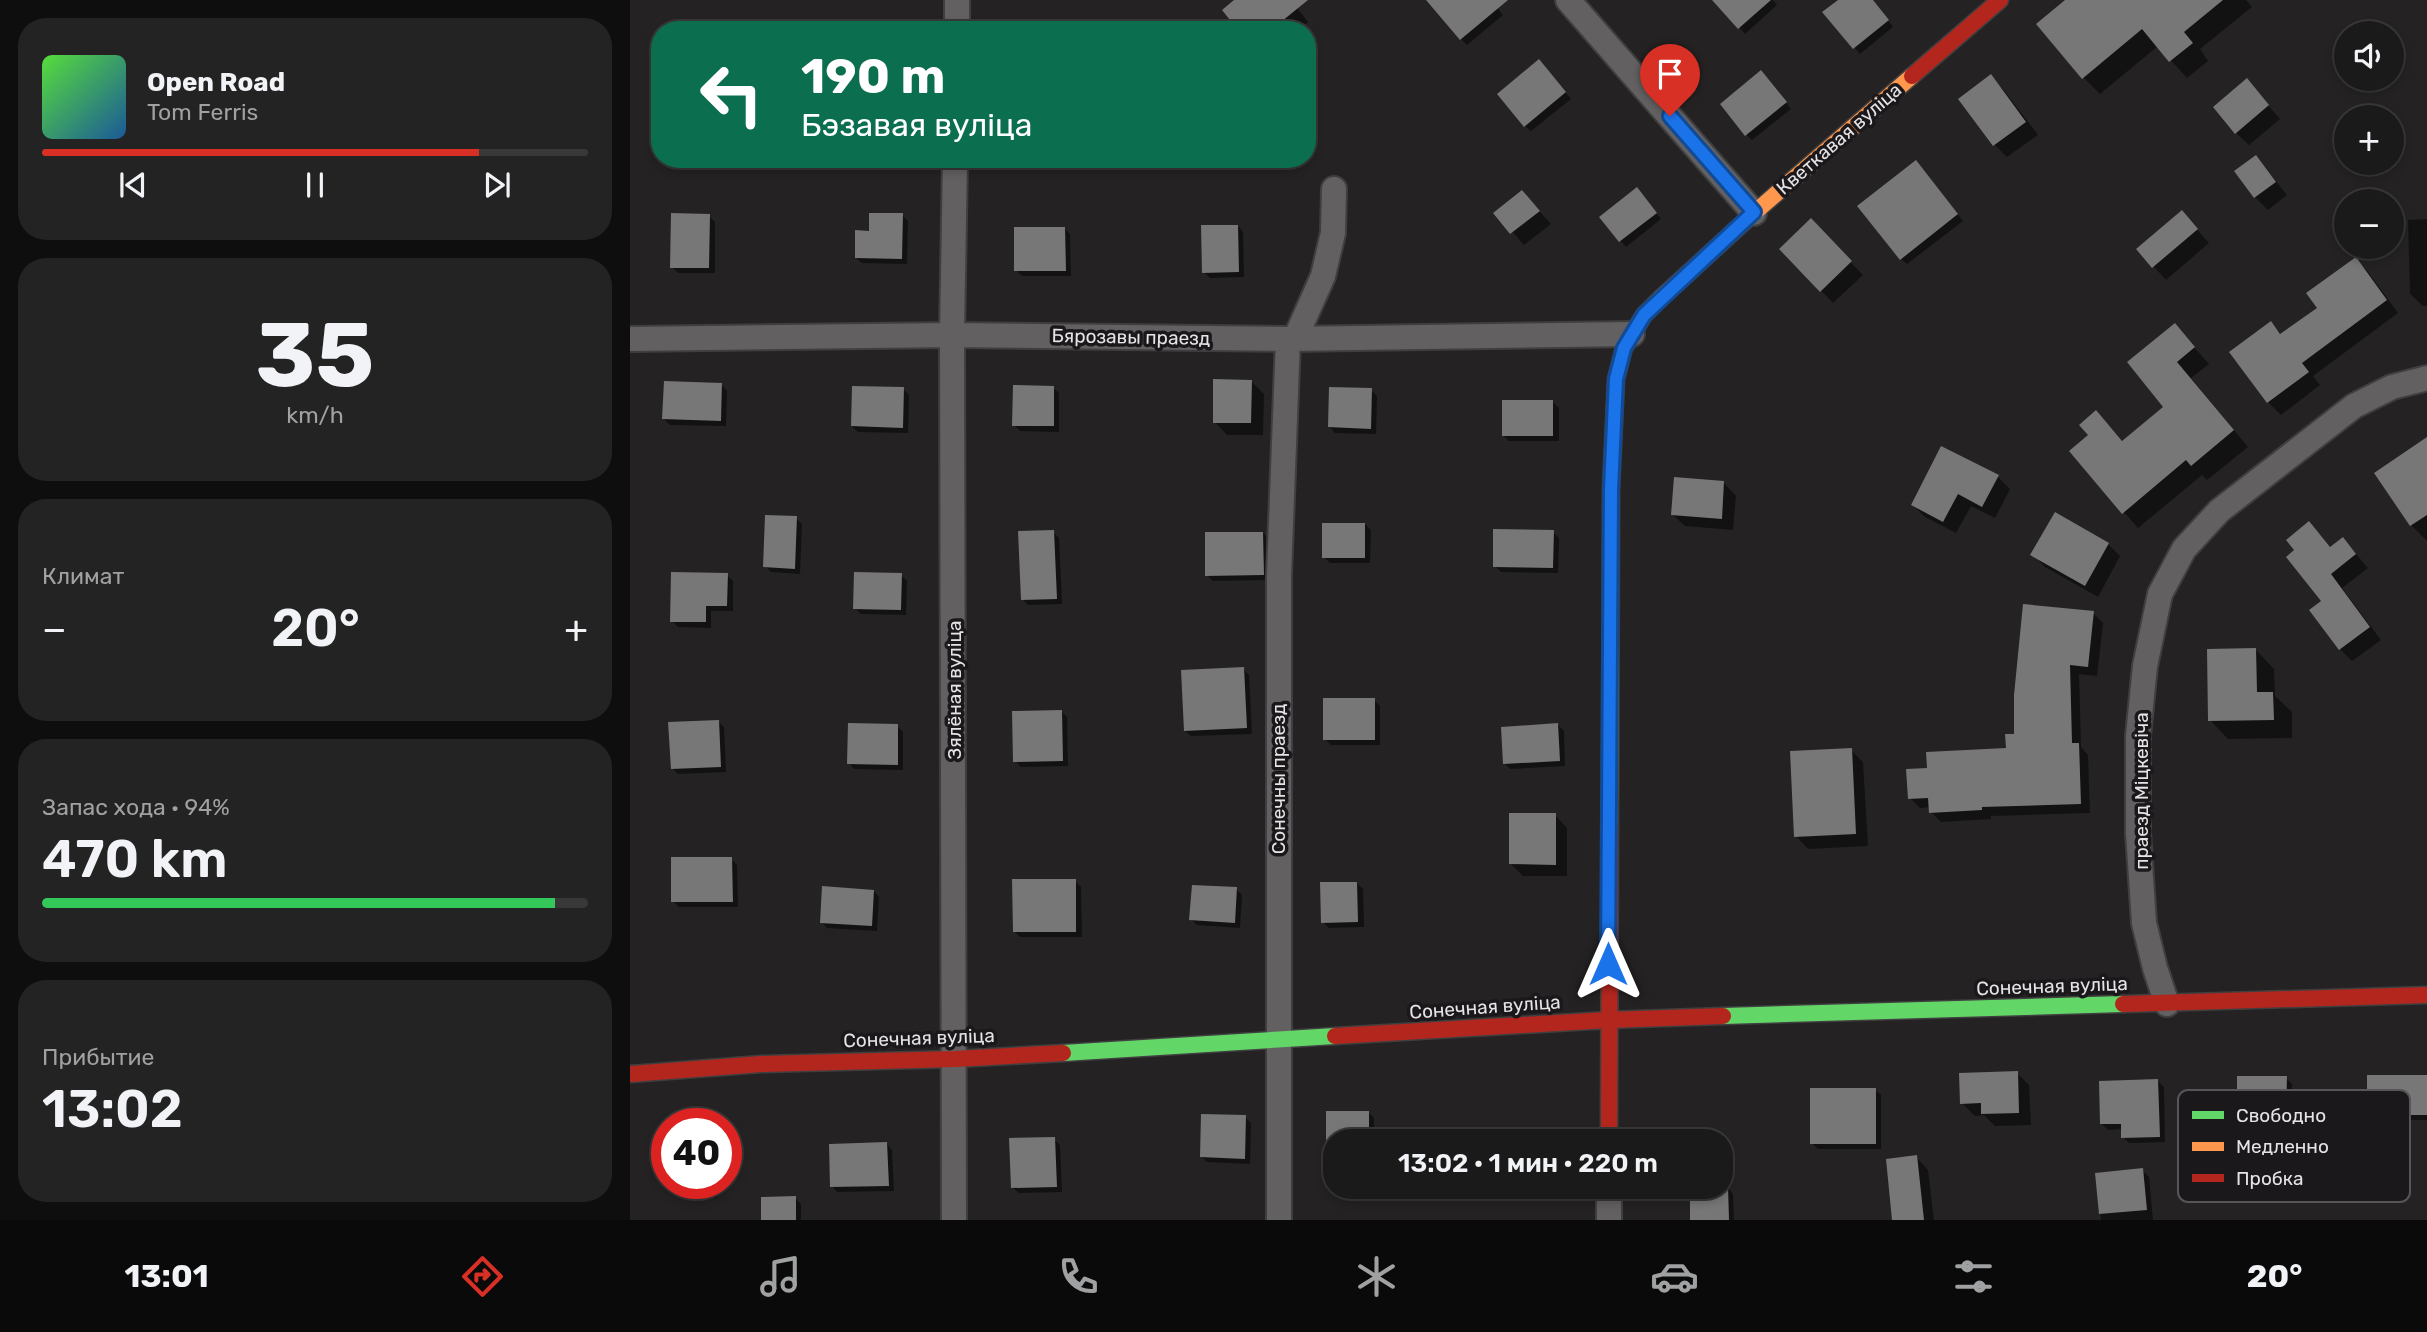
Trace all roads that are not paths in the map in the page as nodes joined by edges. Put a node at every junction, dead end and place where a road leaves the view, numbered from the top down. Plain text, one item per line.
1 (957, 0) edge
2 (1568, 0) edge
3 (2000, 0) edge
4 (957, 21) edge
5 (955, 168) edge
6 (1334, 189) dead end
7 (1754, 212) junction
8 (1632, 334) junction
9 (952, 335) junction
10 (630, 339) edge
11 (1292, 339) junction
12 (2427, 378) edge
13 (2427, 995) edge
14 (2167, 1004) junction
15 (1608, 1020) junction
16 (1278, 1041) junction
17 (955, 1059) junction
18 (630, 1074) edge
19 (1609, 1129) edge
20 (1609, 1199) edge
21 (954, 1220) edge
22 (1279, 1220) edge
23 (1609, 1220) edge

1 - 4 street
2 - 7 street
3 - 7 street, Кветкавая вуліца
5 - 9 street, Зялёная вуліца
6 - 11 street, Сонечны праезд
7 - 8 street, Кветкавая вуліца
8 - 11 street, Бярозавы праезд
8 - 15 street, Кветкавая вуліца
9 - 10 street, Бярозавы праезд
9 - 11 street, Бярозавы праезд
9 - 17 street, Зялёная вуліца
11 - 16 street, Сонечны праезд
12 - 14 street, праезд Міцкевіча
13 - 14 street, Сонечная вуліца
14 - 15 street, Сонечная вуліца
15 - 16 street, Сонечная вуліца
15 - 19 street, Кветкавая вуліца
16 - 17 street, Сонечная вуліца
16 - 22 street, Сонечны праезд
17 - 18 street, Сонечная вуліца
17 - 21 street, Зялёная вуліца
20 - 23 street

